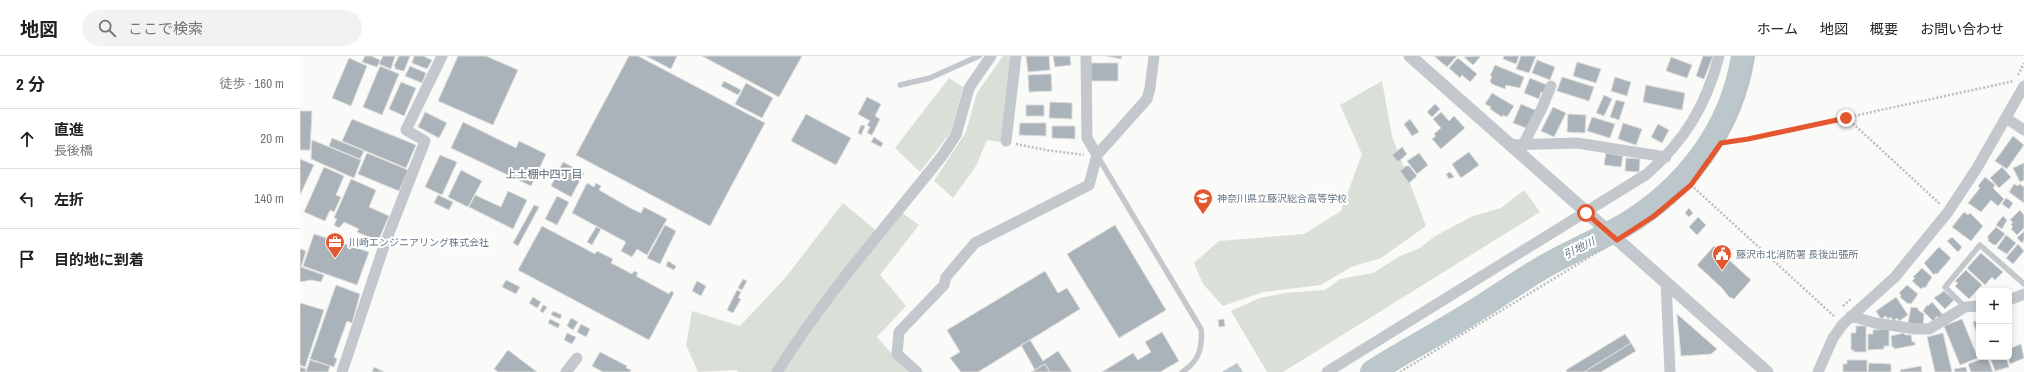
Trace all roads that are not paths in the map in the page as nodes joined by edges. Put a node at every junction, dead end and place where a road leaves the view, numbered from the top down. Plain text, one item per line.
1 (979, 56) edge
2 (991, 56) edge
3 (1016, 56) edge
4 (1086, 56) edge
5 (1154, 56) edge
6 (1719, 56) edge
7 (439, 57) edge
8 (1412, 57) edge
9 (2019, 83) edge
10 (900, 85) dead end
11 (1551, 86) dead end
12 (2006, 118) junction
13 (2024, 130) edge
14 (1006, 141) road end
15 (1524, 144) junction
16 (1510, 145) junction
17 (1097, 155) junction
18 (1666, 157) junction
19 (1589, 216) junction
20 (1666, 282) junction
21 (2024, 284) edge
22 (2024, 294) edge
23 (2012, 299) edge
24 (1976, 306) edge
25 (1964, 307) junction
26 (1851, 316) junction
27 (577, 358) dead end
28 (342, 372) edge
29 (566, 372) edge
30 (777, 372) edge
31 (917, 372) edge
32 (1182, 372) edge
33 (1327, 372) edge
34 (1670, 372) edge
35 (1767, 372) edge
36 (1818, 372) edge

1 - 10 lane
2 - 30 street
3 - 14 street
4 - 17 street
5 - 17 street
6 - 18 street
7 - 28 street
8 - 16 street
9 - 12 street
11 - 15 street
12 - 13 street
12 - 26 street
15 - 16 street
15 - 18 street
16 - 19 street
17 - 31 street
17 - 32 lane
18 - 19 street
19 - 20 street
19 - 33 street
20 - 34 street
20 - 35 street
21 - 25 lane
22 - 23 street
24 - 25 street
25 - 26 street
26 - 36 street
27 - 29 street

